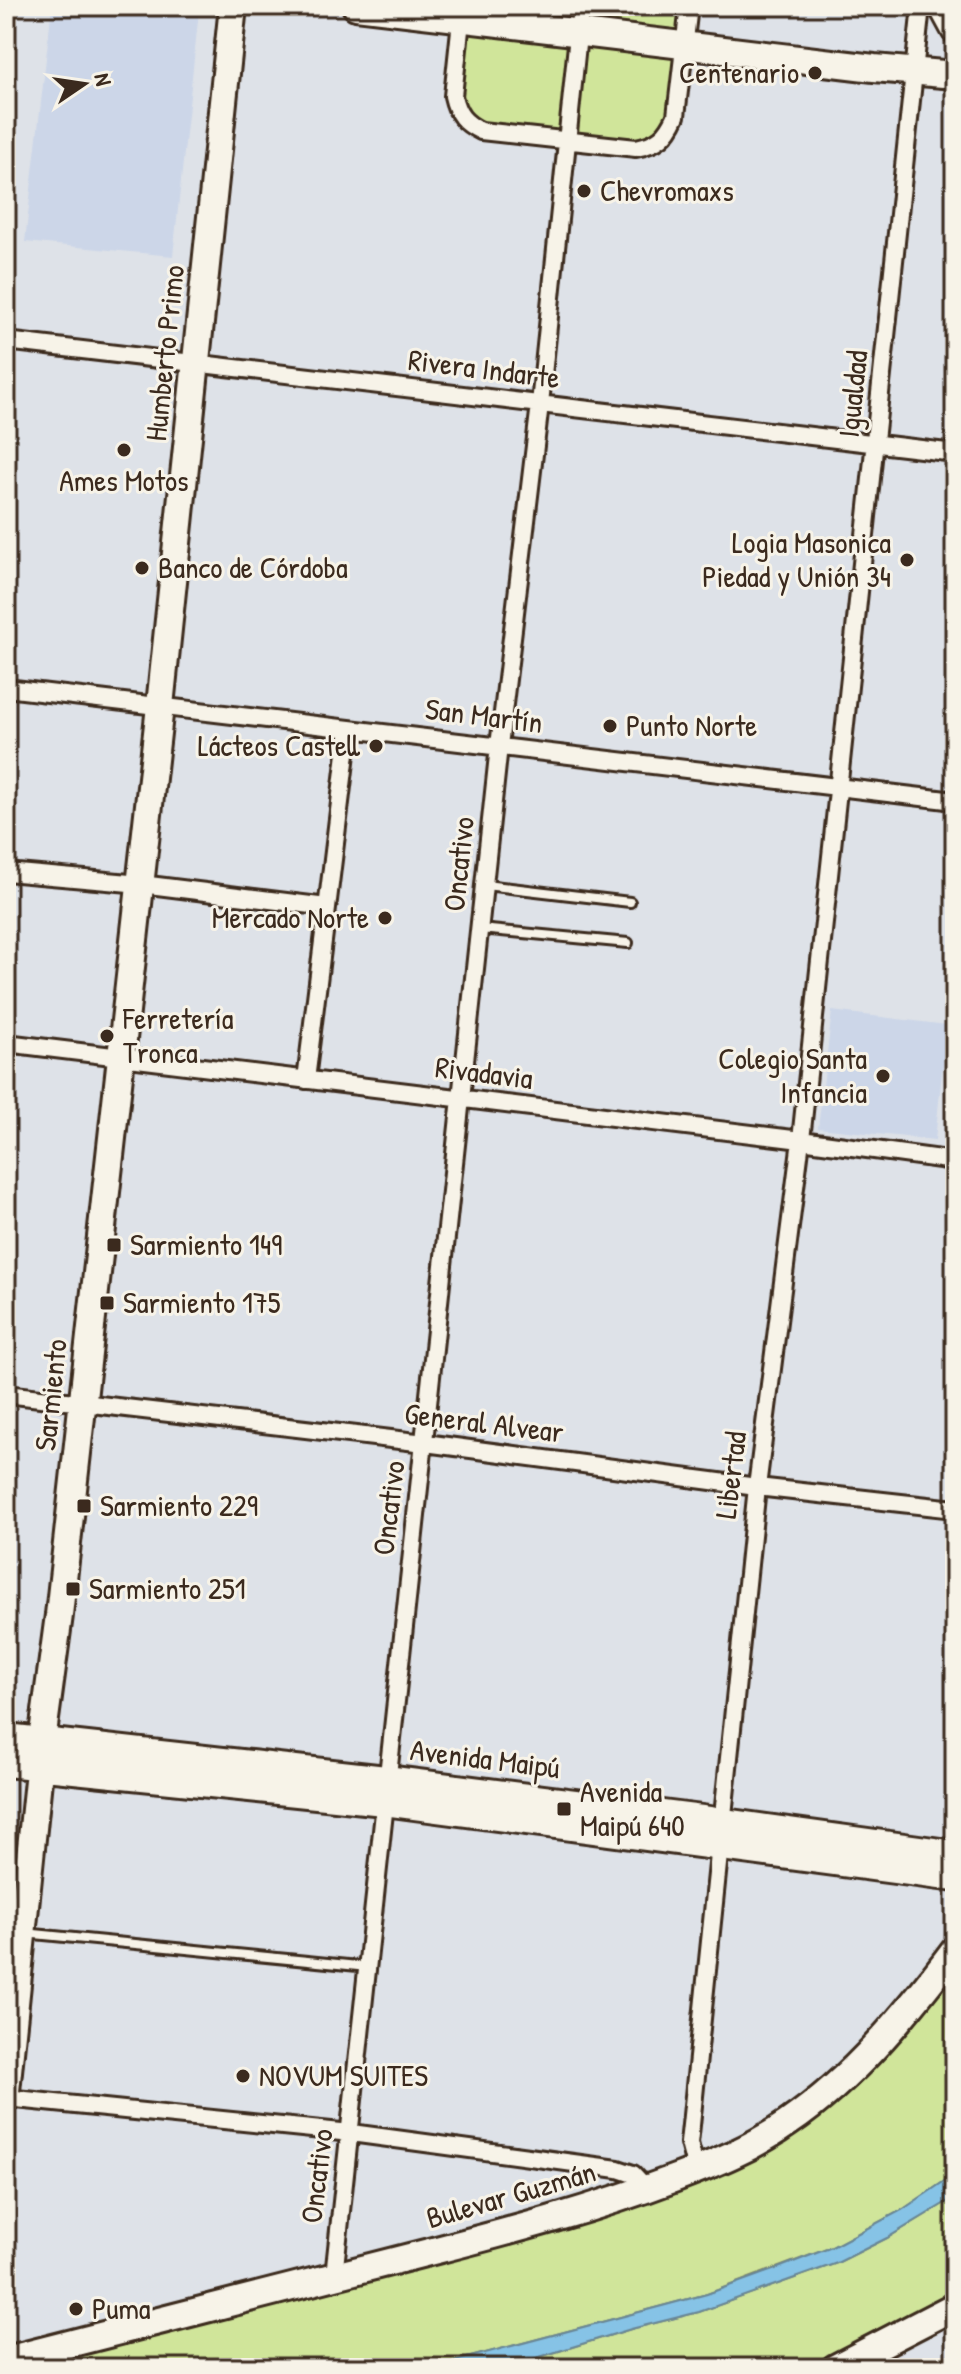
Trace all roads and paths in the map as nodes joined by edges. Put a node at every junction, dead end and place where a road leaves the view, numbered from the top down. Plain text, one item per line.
1 (233, 6) edge
2 (356, 6) edge
3 (581, 6) edge
4 (689, 6) edge
5 (921, 6) edge
6 (942, 6) edge
7 (462, 12) edge
8 (955, 30) edge
9 (578, 33) junction
10 (685, 46) junction
11 (913, 72) junction
12 (955, 75) edge
13 (566, 142) junction
14 (6, 341) edge
15 (196, 363) junction
16 (540, 404) junction
17 (876, 444) junction
18 (955, 453) edge
19 (6, 688) edge
20 (160, 706) junction
21 (349, 729) junction
22 (499, 746) junction
23 (840, 787) junction
24 (955, 801) edge
25 (6, 872) edge
26 (141, 884) junction
27 (485, 885) junction
28 (630, 902) dead end
29 (327, 907) junction
30 (480, 929) junction
31 (628, 943) dead end
32 (6, 1043) edge
33 (121, 1057) junction
34 (306, 1080) junction
35 (462, 1098) junction
36 (801, 1140) junction
37 (955, 1161) edge
38 (6, 1394) edge
39 (83, 1403) junction
40 (425, 1443) junction
41 (757, 1487) junction
42 (955, 1509) edge
43 (6, 1737) edge
44 (41, 1754) junction
45 (6, 1763) edge
46 (385, 1790) junction
47 (720, 1834) junction
48 (955, 1854) edge
49 (955, 1878) edge
50 (23, 1933) junction
51 (955, 1949) edge
52 (368, 1967) junction
53 (6, 2091) edge
54 (6, 2098) edge
55 (351, 2133) junction
56 (696, 2170) junction
57 (647, 2189) junction
58 (334, 2276) junction
59 (955, 2306) edge
60 (6, 2360) edge
61 (835, 2368) edge

1 - 15 main road, Humberto Primo
2 - 7 main road
3 - 9 street, Oncativo
4 - 10 street
5 - 11 street, Igualdad
6 - 8 main road
7 - 9 main road
7 - 13 street
9 - 10 main road
9 - 13 street, Oncativo
10 - 11 main road
10 - 13 street
11 - 12 main road
11 - 17 street, Igualdad
13 - 16 street, Oncativo
14 - 15 street, Rivera Indarte
15 - 16 street, Rivera Indarte
15 - 20 main road, Humberto Primo
16 - 17 street, Rivera Indarte
16 - 22 street, Oncativo
17 - 18 street, Rivera Indarte
17 - 23 street, Igualdad
19 - 20 street, San Martín
20 - 21 street, San Martín
20 - 26 main road, Sarmiento
21 - 22 street, San Martín
21 - 29 street
22 - 23 street, San Martín
22 - 27 street, Oncativo
23 - 24 street, San Martín
23 - 36 street, Libertad
25 - 26 street
26 - 29 street
26 - 33 main road, Sarmiento
27 - 28 lane
27 - 30 street, Oncativo
29 - 34 street
30 - 31 lane
30 - 35 street, Oncativo
32 - 33 street, Rivadavia
33 - 34 street, Rivadavia
33 - 39 main road, Sarmiento
34 - 35 street, Rivadavia
35 - 36 street, Rivadavia
35 - 40 street, Oncativo
36 - 37 street, Rivadavia
36 - 41 street, Libertad
38 - 39 street, General Alvear
39 - 40 street, General Alvear
39 - 44 main road, Sarmiento
40 - 41 street, General Alvear
40 - 46 street, Oncativo
41 - 42 street, General Alvear
41 - 47 street, Libertad
43 - 44 main road, Avenida Maipú
44 - 45 main road, Avenida Maipú
44 - 46 main road, Avenida Maipú
44 - 50 main road, Sarmiento
46 - 47 main road, Avenida Maipú
46 - 52 street, Oncativo
47 - 48 main road, Avenida Maipú
47 - 49 main road, Avenida Maipú
47 - 56 street, Libertad
50 - 52 lane
50 - 53 main road, Sarmiento
51 - 56 main road, Bulevar Guzmán
52 - 55 street, Oncativo
54 - 55 street
55 - 57 street
55 - 58 street, Oncativo
56 - 57 main road, Bulevar Guzmán
57 - 58 main road, Bulevar Guzmán
58 - 60 main road, Bulevar Guzmán
59 - 61 main road

